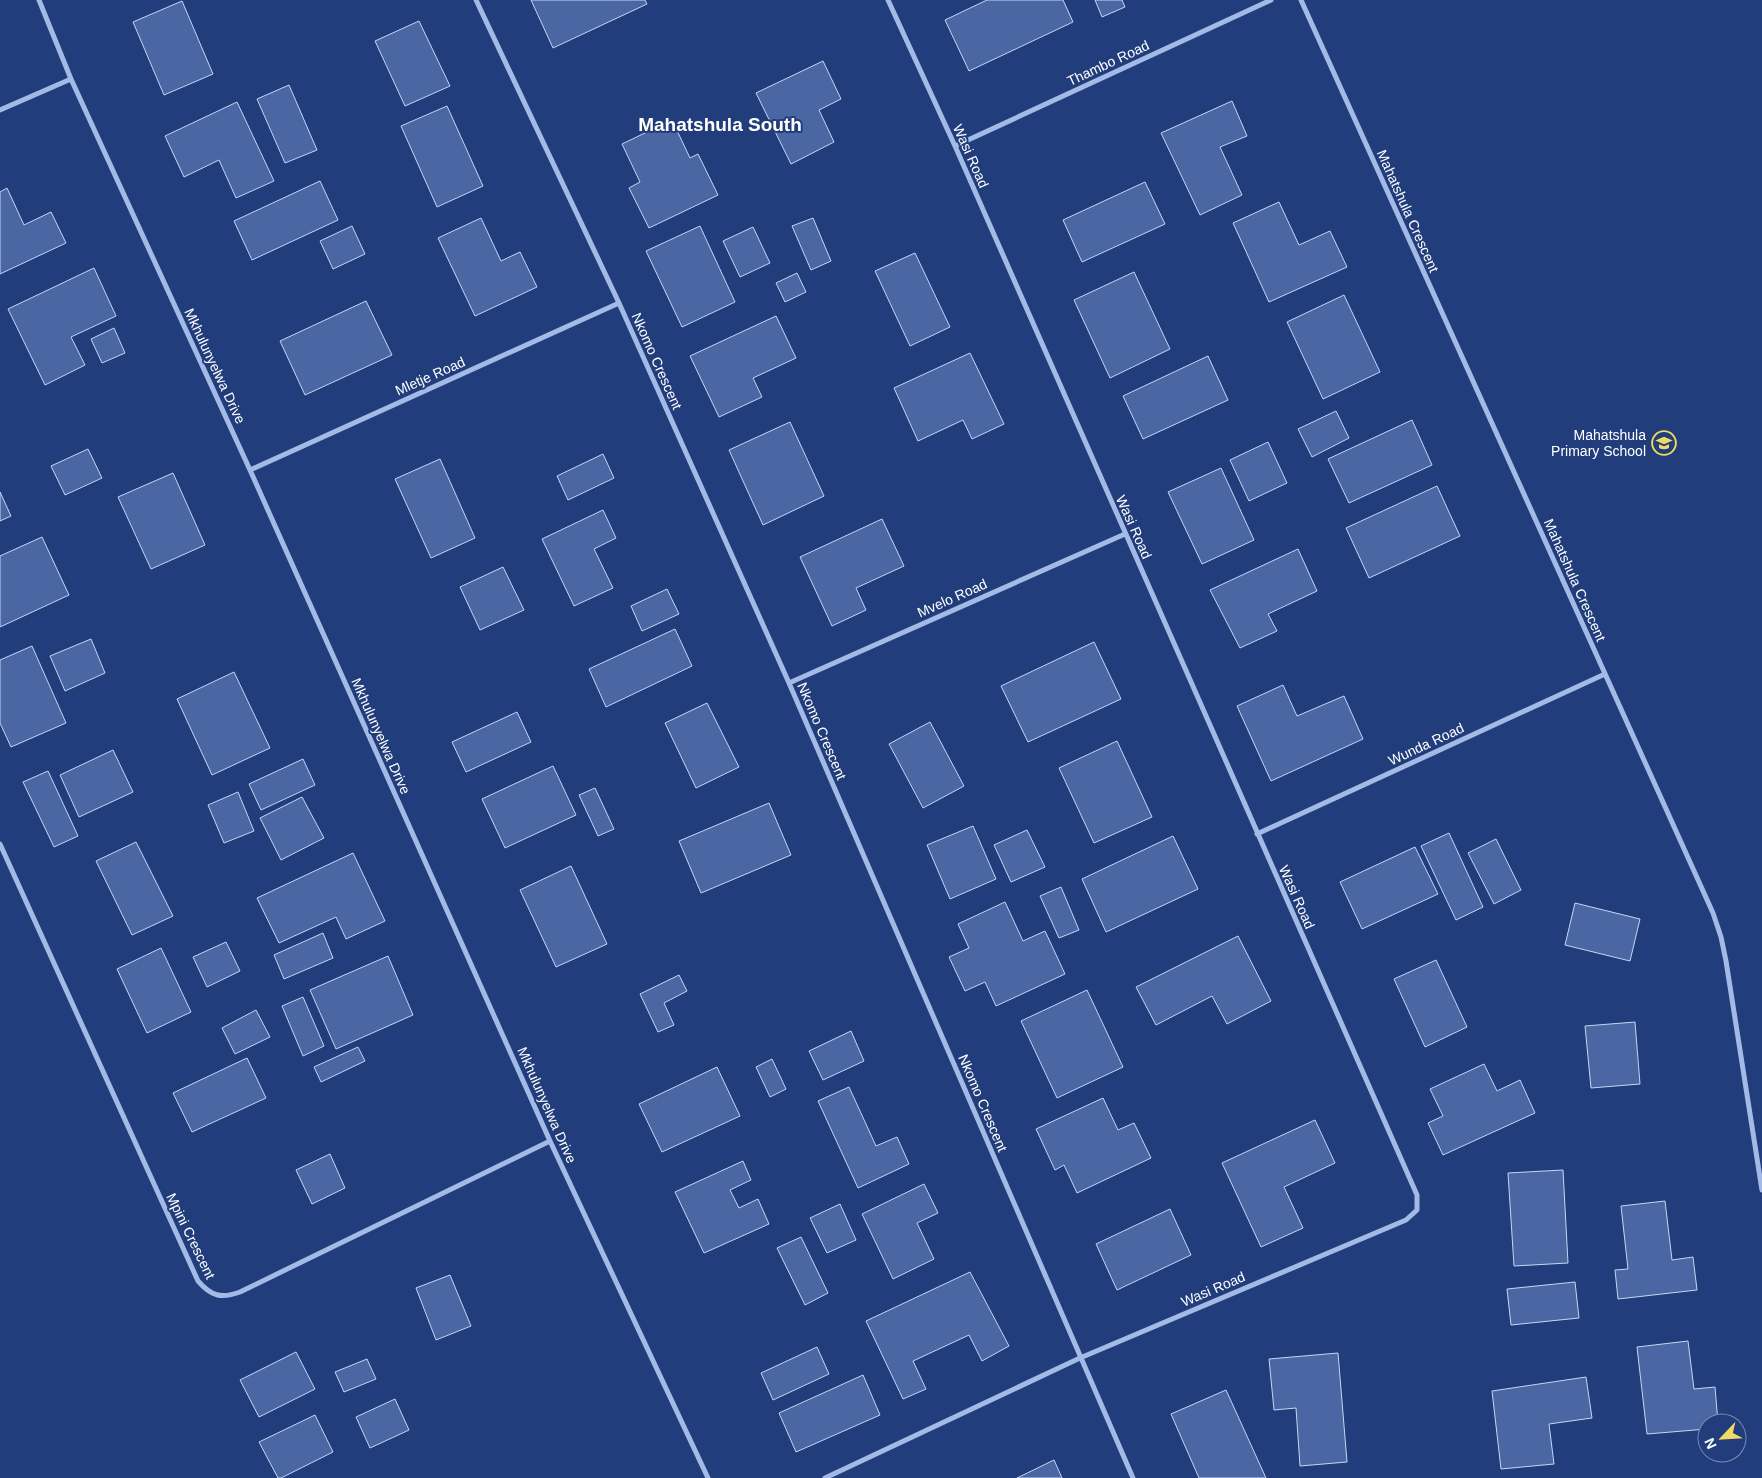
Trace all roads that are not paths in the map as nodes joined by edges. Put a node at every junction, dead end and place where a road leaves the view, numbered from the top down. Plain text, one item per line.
1 (39, 0) edge
2 (476, 0) edge
3 (888, 0) edge
4 (1271, 0) edge
5 (1301, 0) edge
6 (71, 79) junction
7 (0, 110) edge
8 (955, 146) junction
9 (619, 303) junction
10 (250, 470) junction
11 (1125, 534) junction
12 (1605, 674) junction
13 (789, 683) junction
14 (1257, 834) junction
15 (0, 844) edge
16 (550, 1141) junction
17 (1762, 1190) edge
18 (1080, 1358) junction
19 (708, 1478) edge
20 (825, 1478) edge
21 (1133, 1478) edge

1 - 6 street, Mkhulunyelwa Drive
2 - 9 street, Nkomo Crescent
3 - 8 street, Wasi Road
4 - 8 street, Thambo Road
5 - 12 street, Mahatshula Crescent
6 - 7 street
6 - 10 street, Mkhulunyelwa Drive
8 - 11 street, Wasi Road
9 - 10 street, Mletje Road
9 - 13 street, Nkomo Crescent
10 - 16 street, Mkhulunyelwa Drive
11 - 13 street, Mvelo Road
11 - 14 street, Wasi Road
12 - 14 street, Wunda Road
12 - 17 street, Mahatshula Crescent
13 - 18 street, Nkomo Crescent
14 - 18 street, Wasi Road
15 - 16 street, Mpini Crescent
16 - 19 street, Mkhulunyelwa Drive
18 - 20 street, Wasi Road
18 - 21 street, Nkomo Crescent

